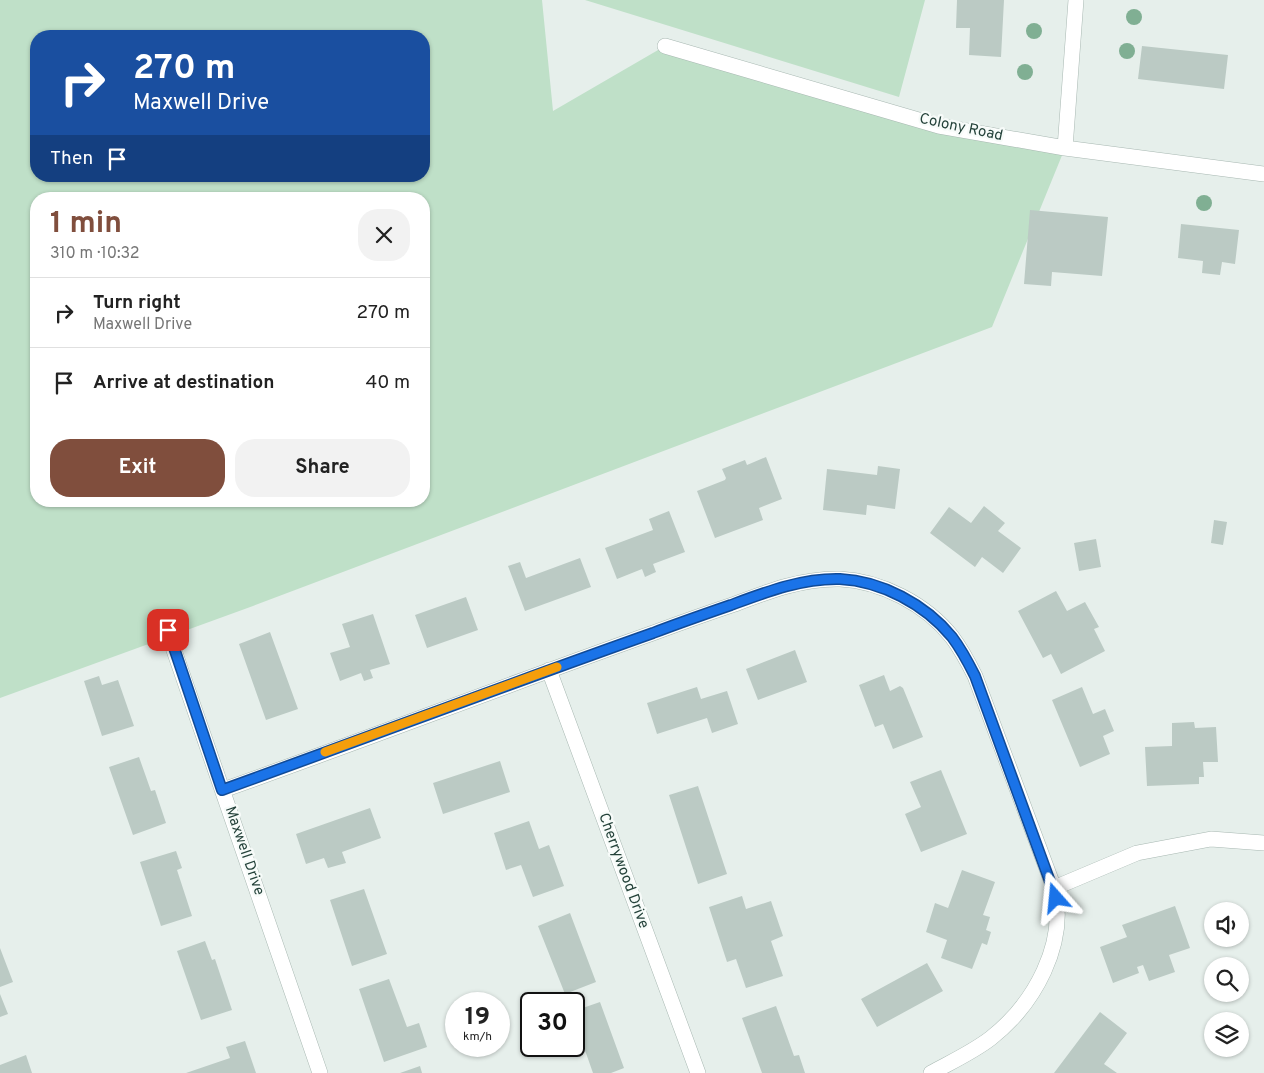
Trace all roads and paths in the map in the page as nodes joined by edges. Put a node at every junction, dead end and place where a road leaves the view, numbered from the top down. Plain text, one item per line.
1 (1076, 0) edge
2 (665, 46) dead end
3 (1065, 148) junction
4 (1264, 174) edge
5 (168, 630) dead end
6 (549, 670) junction
7 (222, 790) junction
8 (1264, 843) edge
9 (1054, 888) junction
10 (320, 1073) edge
11 (698, 1073) edge
12 (931, 1073) edge

1 - 3 street
2 - 3 street, Colony Road
3 - 4 street, Colony Road
5 - 7 street, Maxwell Drive
6 - 7 street
6 - 9 street
6 - 11 street, Cherrywood Drive
7 - 10 street, Maxwell Drive
8 - 9 street
9 - 12 street

